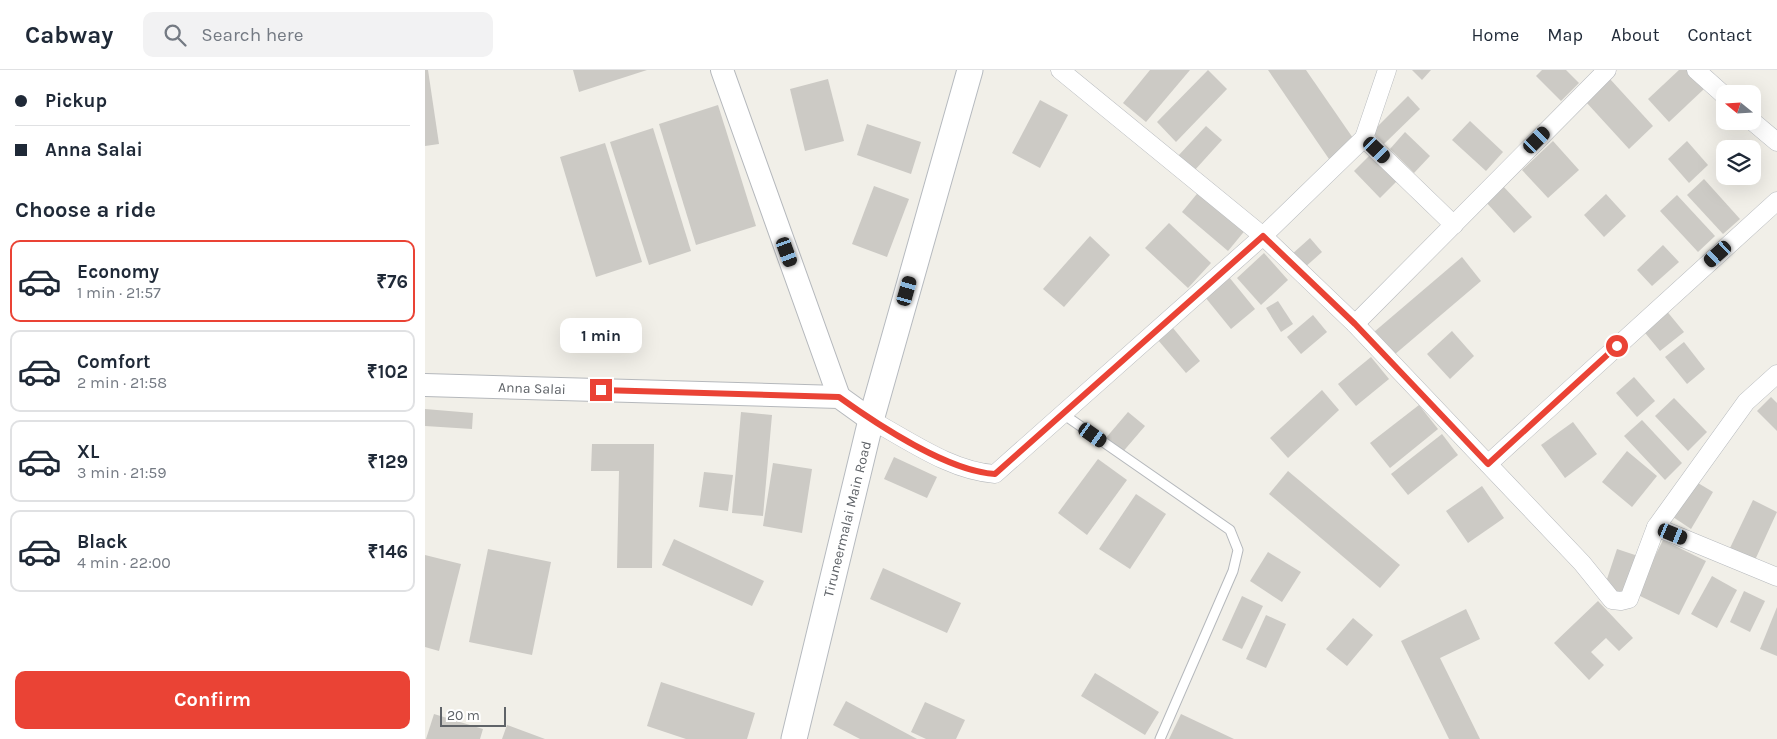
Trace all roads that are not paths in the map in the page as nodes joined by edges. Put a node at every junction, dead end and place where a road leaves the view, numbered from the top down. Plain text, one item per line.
1 (722, 70) edge
2 (970, 70) edge
3 (1060, 70) edge
4 (1387, 70) edge
5 (1607, 70) edge
6 (1696, 70) edge
7 (1716, 88) edge
8 (1761, 129) edge
9 (1364, 138) junction
10 (1777, 142) edge
11 (1777, 200) edge
12 (1454, 225) junction
13 (1263, 236) junction
14 (1355, 324) junction
15 (1777, 374) edge
16 (425, 385) edge
17 (839, 397) junction
18 (1063, 414) junction
19 (871, 420) junction
20 (1488, 464) junction
21 (1656, 527) junction
22 (1777, 577) edge
23 (794, 739) edge
24 (1160, 739) edge

1 - 17 street
2 - 19 main road, Tiruneermalai Main Road
3 - 13 street
4 - 9 street
5 - 12 street
6 - 7 street
8 - 10 street
9 - 12 street
9 - 13 street
11 - 20 street
12 - 14 street
13 - 14 street
13 - 18 street
14 - 20 street
15 - 21 street
16 - 17 street, Anna Salai
17 - 19 street
18 - 19 street
18 - 24 lane
19 - 23 main road, Tiruneermalai Main Road
20 - 21 street
21 - 22 street

